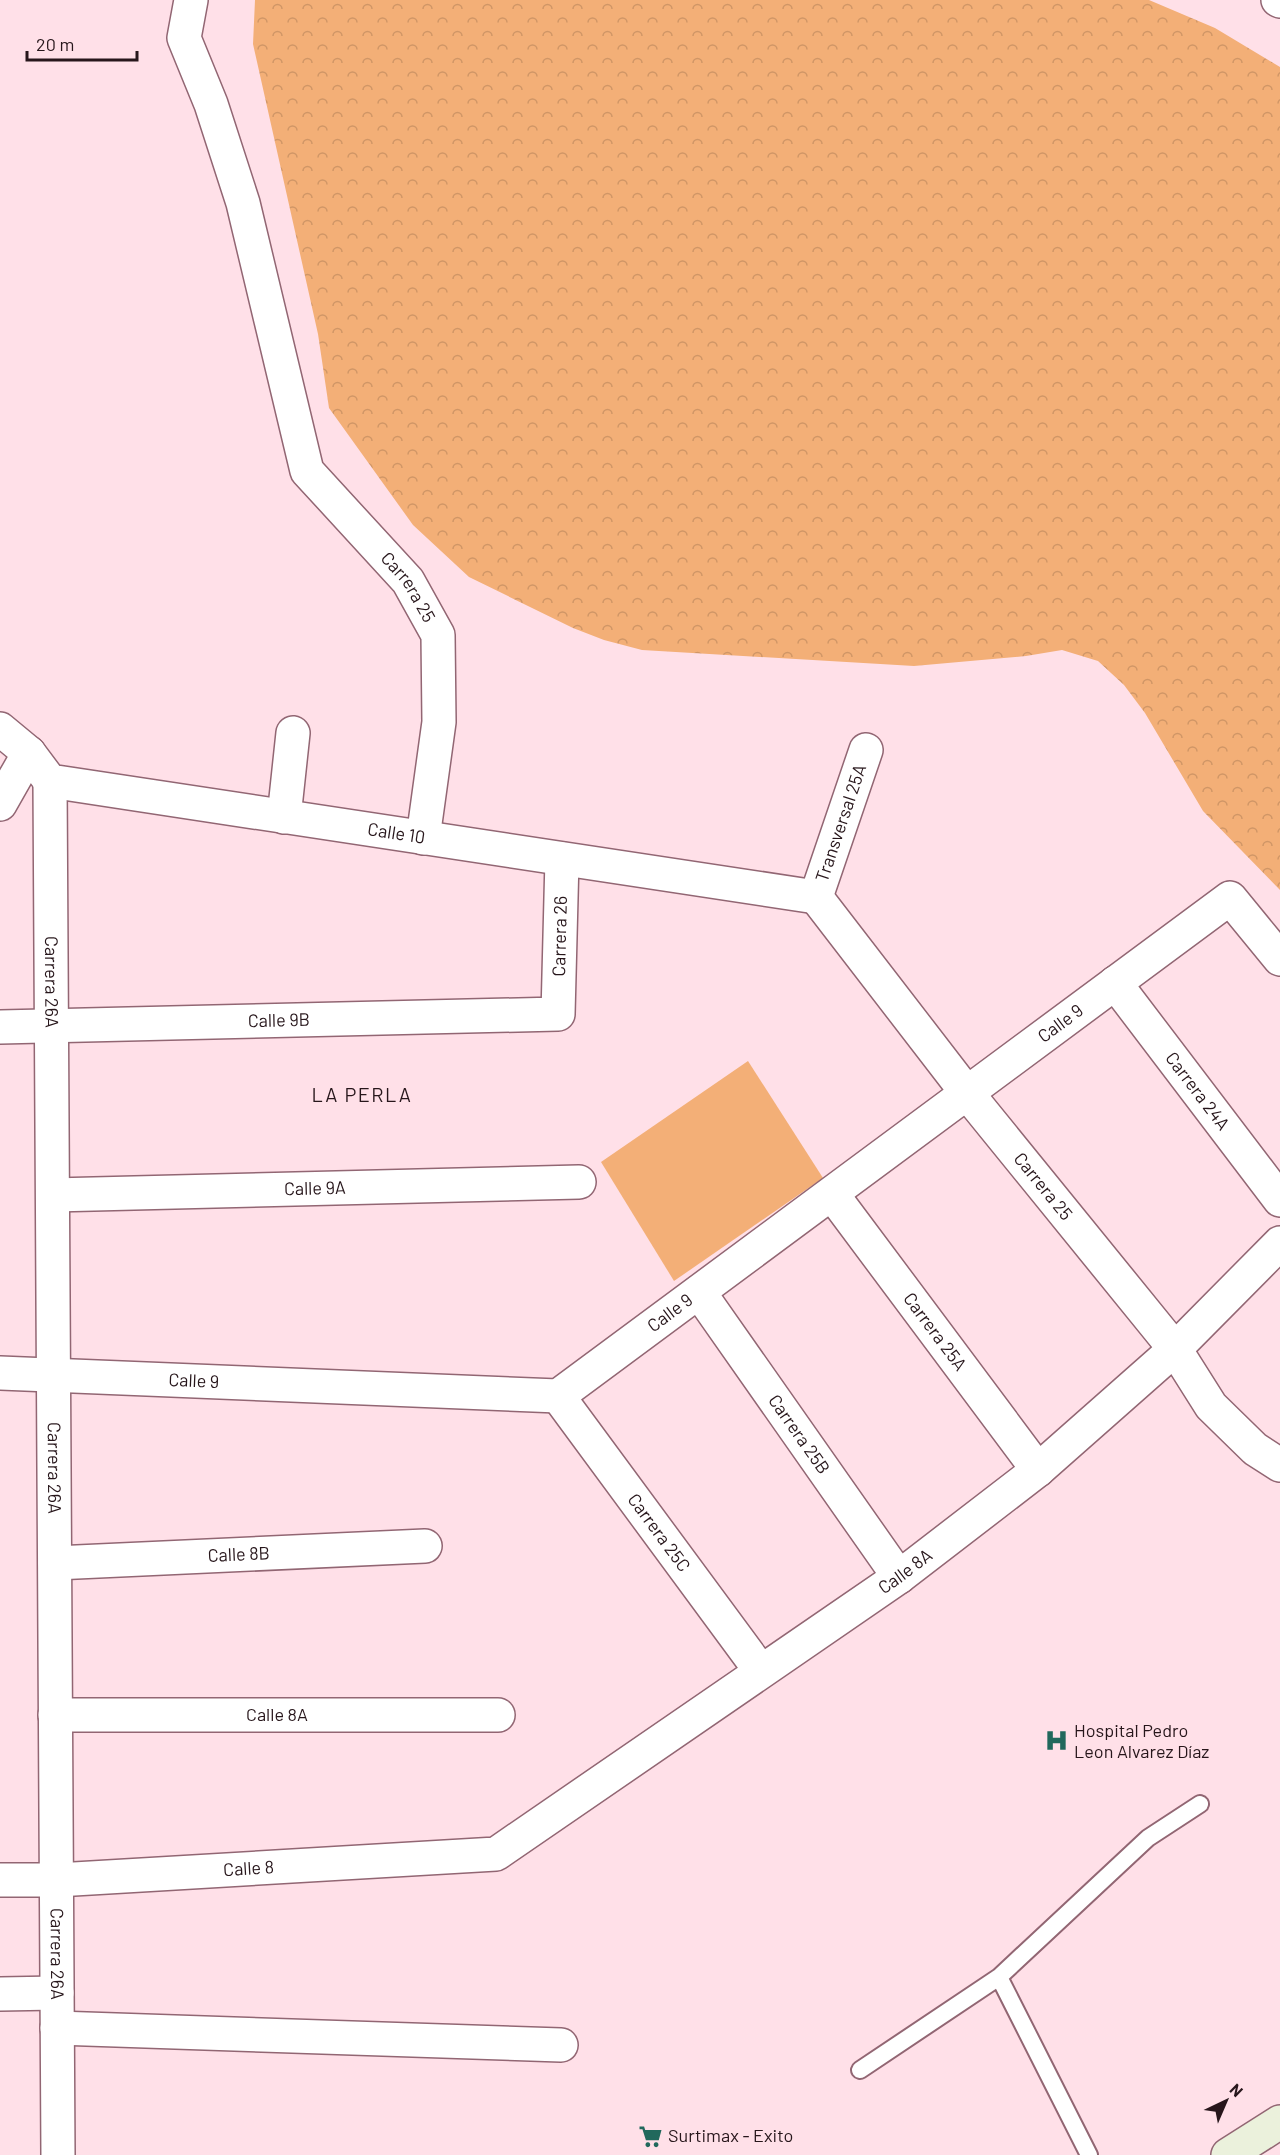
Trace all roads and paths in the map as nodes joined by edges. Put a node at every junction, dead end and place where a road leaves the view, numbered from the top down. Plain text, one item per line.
1 (191, 0) edge
2 (0, 729) edge
3 (294, 733) dead end
4 (866, 750) dead end
5 (29, 753) junction
6 (50, 781) junction
7 (0, 804) edge
8 (284, 817) junction
9 (423, 838) junction
10 (562, 859) junction
11 (816, 897) junction
12 (1280, 959) edge
13 (1115, 983) junction
14 (558, 1014) joint
15 (0, 1027) edge
16 (52, 1027) junction
17 (967, 1093) junction
18 (579, 1182) dead end
19 (832, 1194) junction
20 (53, 1195) junction
21 (1280, 1200) edge
22 (1280, 1243) edge
23 (699, 1292) junction
24 (1175, 1349) junction
25 (0, 1373) edge
26 (54, 1374) junction
27 (558, 1396) junction
28 (1280, 1466) edge
29 (1038, 1470) junction
30 (425, 1546) dead end
31 (55, 1563) junction
32 (898, 1577) junction
33 (760, 1670) junction
34 (55, 1715) junction
35 (498, 1715) dead end
36 (1200, 1804) dead end
37 (496, 1854) joint
38 (0, 1880) edge
39 (57, 1880) junction
40 (999, 1977) junction
41 (57, 1993) junction
42 (0, 1994) edge
43 (57, 2028) junction
44 (561, 2045) dead end
45 (860, 2070) dead end
46 (1280, 2122) edge
47 (58, 2155) edge
48 (1089, 2155) edge
49 (1227, 2155) edge

1 - 9 street, Carrera 25
2 - 5 street
3 - 8 street
4 - 11 street, Transversal 25A
5 - 6 street
5 - 7 street
6 - 8 street, Calle 10
6 - 16 street, Carrera 26A
8 - 9 street, Calle 10
9 - 10 street, Calle 10
10 - 11 street, Calle 10
10 - 14 street, Carrera 26
11 - 17 street, Carrera 25
12 - 13 street, Calle 9
13 - 17 street, Calle 9
13 - 21 street, Carrera 24A
14 - 16 street, Calle 9B
15 - 16 street, Calle 9B
16 - 20 street, Carrera 26A
17 - 19 street, Calle 9
17 - 24 street, Carrera 25
18 - 20 street, Calle 9A
19 - 23 street, Calle 9
19 - 29 street, Carrera 25A
20 - 26 street, Carrera 26A
22 - 24 street, Calle 8A
23 - 27 street, Calle 9
23 - 32 street, Carrera 25B
24 - 28 street, Carrera 25
24 - 29 street, Calle 8A
25 - 26 street, Calle 9
26 - 27 street, Calle 9
26 - 31 street, Carrera 26A
27 - 33 street, Carrera 25C
29 - 32 street, Calle 8A
30 - 31 street, Calle 8B
31 - 34 street, Carrera 26A
32 - 33 street, Calle 8A
33 - 37 street, Calle 8A
34 - 35 street, Calle 8A
34 - 39 street, Carrera 26A
36 - 40 lane
37 - 39 street, Calle 8
38 - 39 street, Calle 8
39 - 41 street, Carrera 26A
40 - 45 lane
40 - 48 lane
41 - 42 street
41 - 43 street, Carrera 26A
43 - 44 street
43 - 47 street, Carrera 26A
46 - 49 main road

